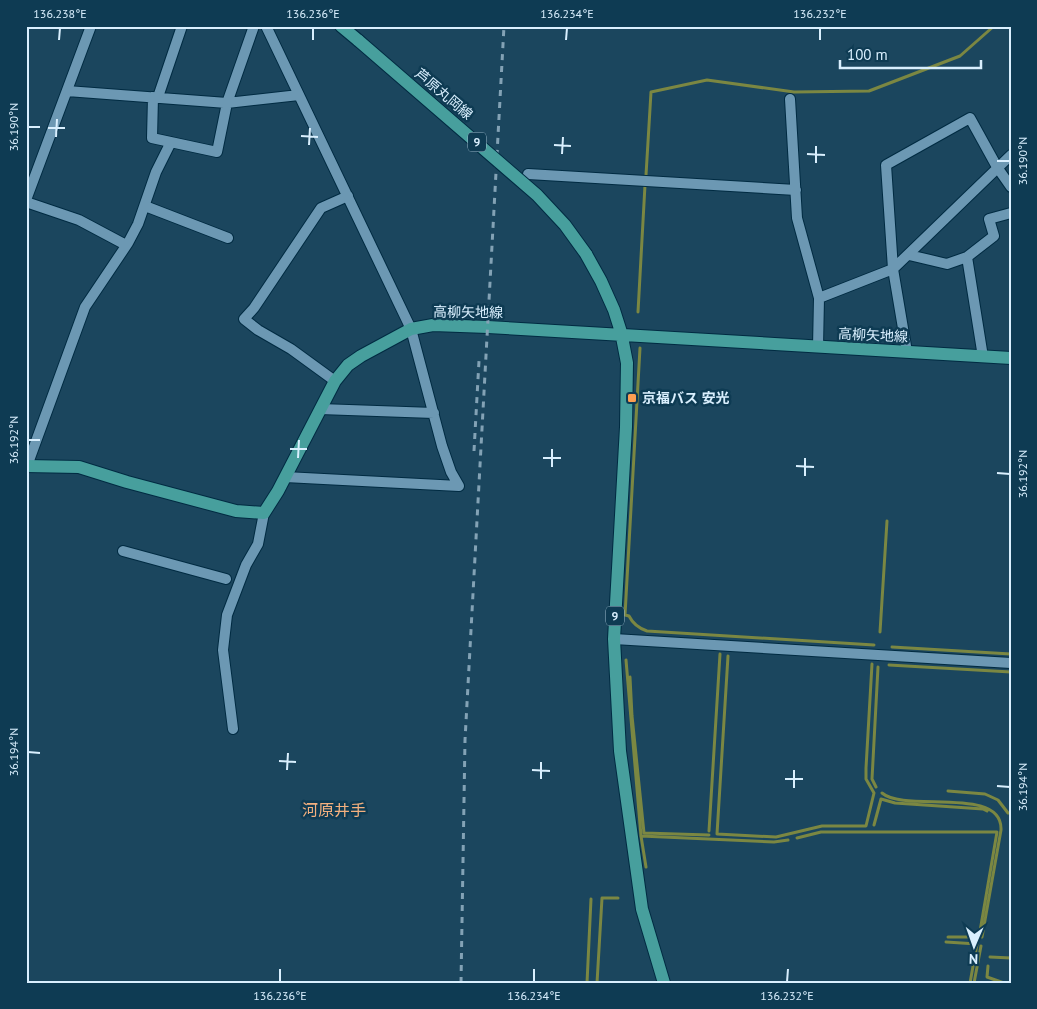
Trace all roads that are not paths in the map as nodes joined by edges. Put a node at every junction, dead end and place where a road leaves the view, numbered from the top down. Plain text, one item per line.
1 (91, 26) edge
2 (182, 26) edge
3 (254, 26) edge
4 (266, 26) edge
5 (341, 26) edge
6 (67, 91) junction
7 (299, 94) junction
8 (156, 97) junction
9 (790, 99) dead end
10 (227, 103) junction
11 (171, 142) junction
12 (1011, 155) edge
13 (997, 167) junction
14 (528, 174) dead end
15 (1011, 188) edge
16 (796, 190) junction
17 (348, 196) junction
18 (26, 201) edge
19 (145, 206) junction
20 (1011, 213) edge
21 (228, 238) dead end
22 (126, 245) junction
23 (909, 255) junction
24 (967, 257) junction
25 (893, 269) junction
26 (820, 298) junction
27 (411, 329) junction
28 (622, 336) junction
29 (818, 347) junction
30 (907, 352) junction
31 (983, 357) junction
32 (1011, 358) edge
33 (335, 381) junction
34 (320, 409) junction
35 (434, 413) junction
36 (27, 466) edge
37 (284, 477) junction
38 (264, 513) junction
39 (123, 551) dead end
40 (226, 579) dead end
41 (614, 638) junction
42 (1011, 663) edge
43 (233, 729) dead end
44 (664, 983) edge

1 - 6 street
2 - 8 street
3 - 10 street
4 - 7 street
5 - 28 main road, 芦原丸岡線 / 9, bridge
6 - 8 street
6 - 18 street
7 - 10 street
7 - 17 street
8 - 10 street
8 - 11 street
9 - 16 street
10 - 11 street
11 - 19 street
12 - 13 street
13 - 15 street
13 - 23 street
13 - 25 street
14 - 16 street
16 - 26 street
17 - 27 street
17 - 33 street
18 - 22 street
19 - 21 street
19 - 22 street
20 - 24 street
22 - 36 street
23 - 24 street
23 - 25 street
24 - 31 street
25 - 26 street
25 - 30 street
26 - 29 street
27 - 28 main road, 高柳矢地線
27 - 33 main road, 高柳矢地線
27 - 35 street
28 - 29 main road, 高柳矢地線
28 - 41 main road, 9
29 - 30 main road, 高柳矢地線
30 - 31 main road, 高柳矢地線
31 - 32 main road, 高柳矢地線
33 - 34 main road, 高柳矢地線
34 - 35 street
34 - 37 main road, 高柳矢地線
35 - 37 street
36 - 38 main road
37 - 38 main road, 高柳矢地線
38 - 43 street
39 - 40 street
41 - 42 street
41 - 44 main road, 9

